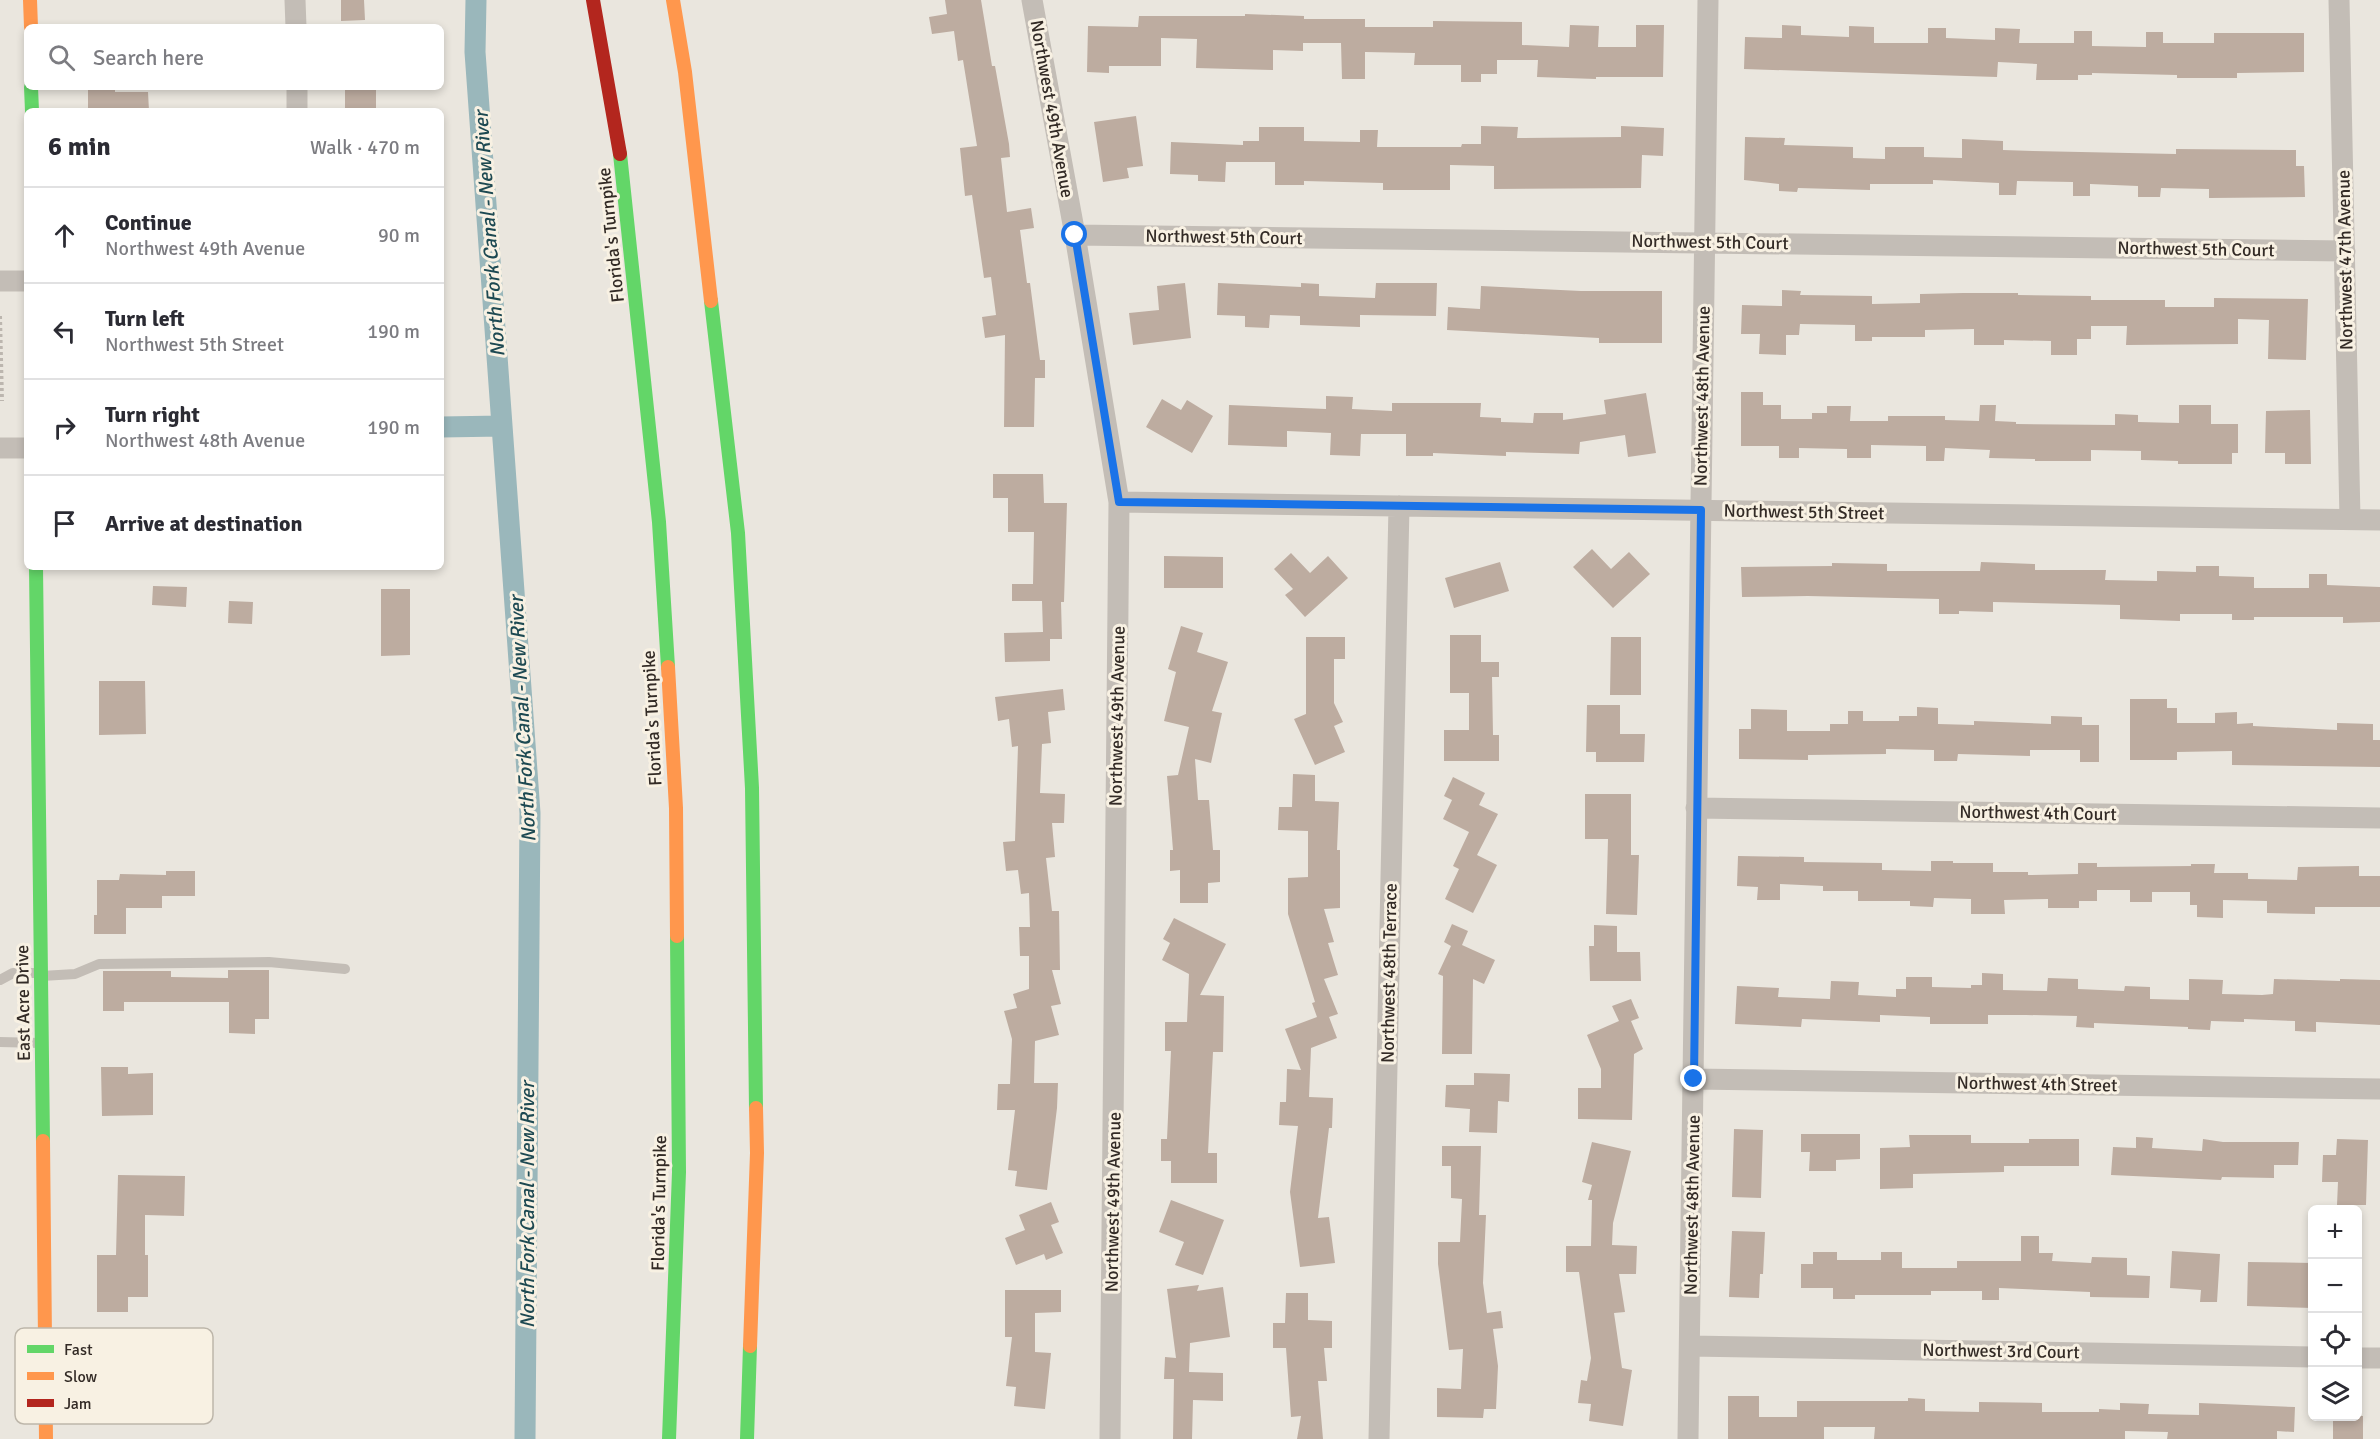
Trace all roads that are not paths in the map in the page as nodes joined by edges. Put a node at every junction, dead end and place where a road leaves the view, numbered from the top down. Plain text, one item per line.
1 (30, 0) edge
2 (295, 0) edge
3 (594, 0) edge
4 (674, 0) edge
5 (1032, 0) edge
6 (1708, 0) edge
7 (2339, 0) edge
8 (31, 24) edge
9 (296, 24) edge
10 (31, 90) edge
11 (297, 90) edge
12 (32, 108) edge
13 (297, 108) edge
14 (1075, 235) junction
15 (1704, 242) junction
16 (2345, 251) junction
17 (0, 281) edge
18 (24, 281) edge
19 (0, 448) edge
20 (24, 448) edge
21 (1119, 502) junction
22 (1400, 506) junction
23 (1701, 510) junction
24 (2350, 519) junction
25 (2380, 520) edge
26 (36, 570) edge
27 (1696, 808) junction
28 (2380, 818) edge
29 (345, 969) dead end
30 (40, 975) junction
31 (0, 980) edge
32 (0, 1041) edge
33 (41, 1043) junction
34 (1694, 1079) junction
35 (2380, 1089) edge
36 (45, 1328) edge
37 (1690, 1346) junction
38 (2308, 1357) edge
39 (2362, 1358) edge
40 (2380, 1358) edge
41 (46, 1424) edge
42 (46, 1439) edge
43 (669, 1439) edge
44 (747, 1439) edge
45 (1110, 1439) edge
46 (1379, 1439) edge
47 (1688, 1439) edge

1 - 8 main road
2 - 9 street
3 - 43 main road, Florida's Turnpike
4 - 44 main road
5 - 14 street, Northwest 49th Avenue
6 - 15 street, Northwest 48th Avenue
7 - 16 street, Northwest 47th Avenue
10 - 12 main road
11 - 13 street
14 - 15 street, Northwest 5th Court
14 - 21 street, Northwest 49th Avenue
15 - 16 street, Northwest 5th Court
15 - 23 street, Northwest 48th Avenue
16 - 24 street, Northwest 47th Avenue
17 - 18 street
19 - 20 street
21 - 22 street, Northwest 5th Street
21 - 45 street, Northwest 49th Avenue
22 - 23 street, Northwest 5th Street
22 - 46 street, Northwest 48th Terrace
23 - 24 street, Northwest 5th Street
23 - 27 street, Northwest 48th Avenue
24 - 25 street, Northwest 5th Street
26 - 30 main road, East Acre Drive
27 - 28 street, Northwest 4th Court
27 - 34 street, Northwest 48th Avenue
29 - 30 lane
30 - 31 lane
30 - 33 main road, East Acre Drive
32 - 33 lane
33 - 36 main road, East Acre Drive
34 - 35 street, Northwest 4th Street
34 - 37 street, Northwest 48th Avenue
37 - 38 street, Northwest 3rd Court
37 - 47 street, Northwest 48th Avenue
39 - 40 street
41 - 42 main road, East Acre Drive

